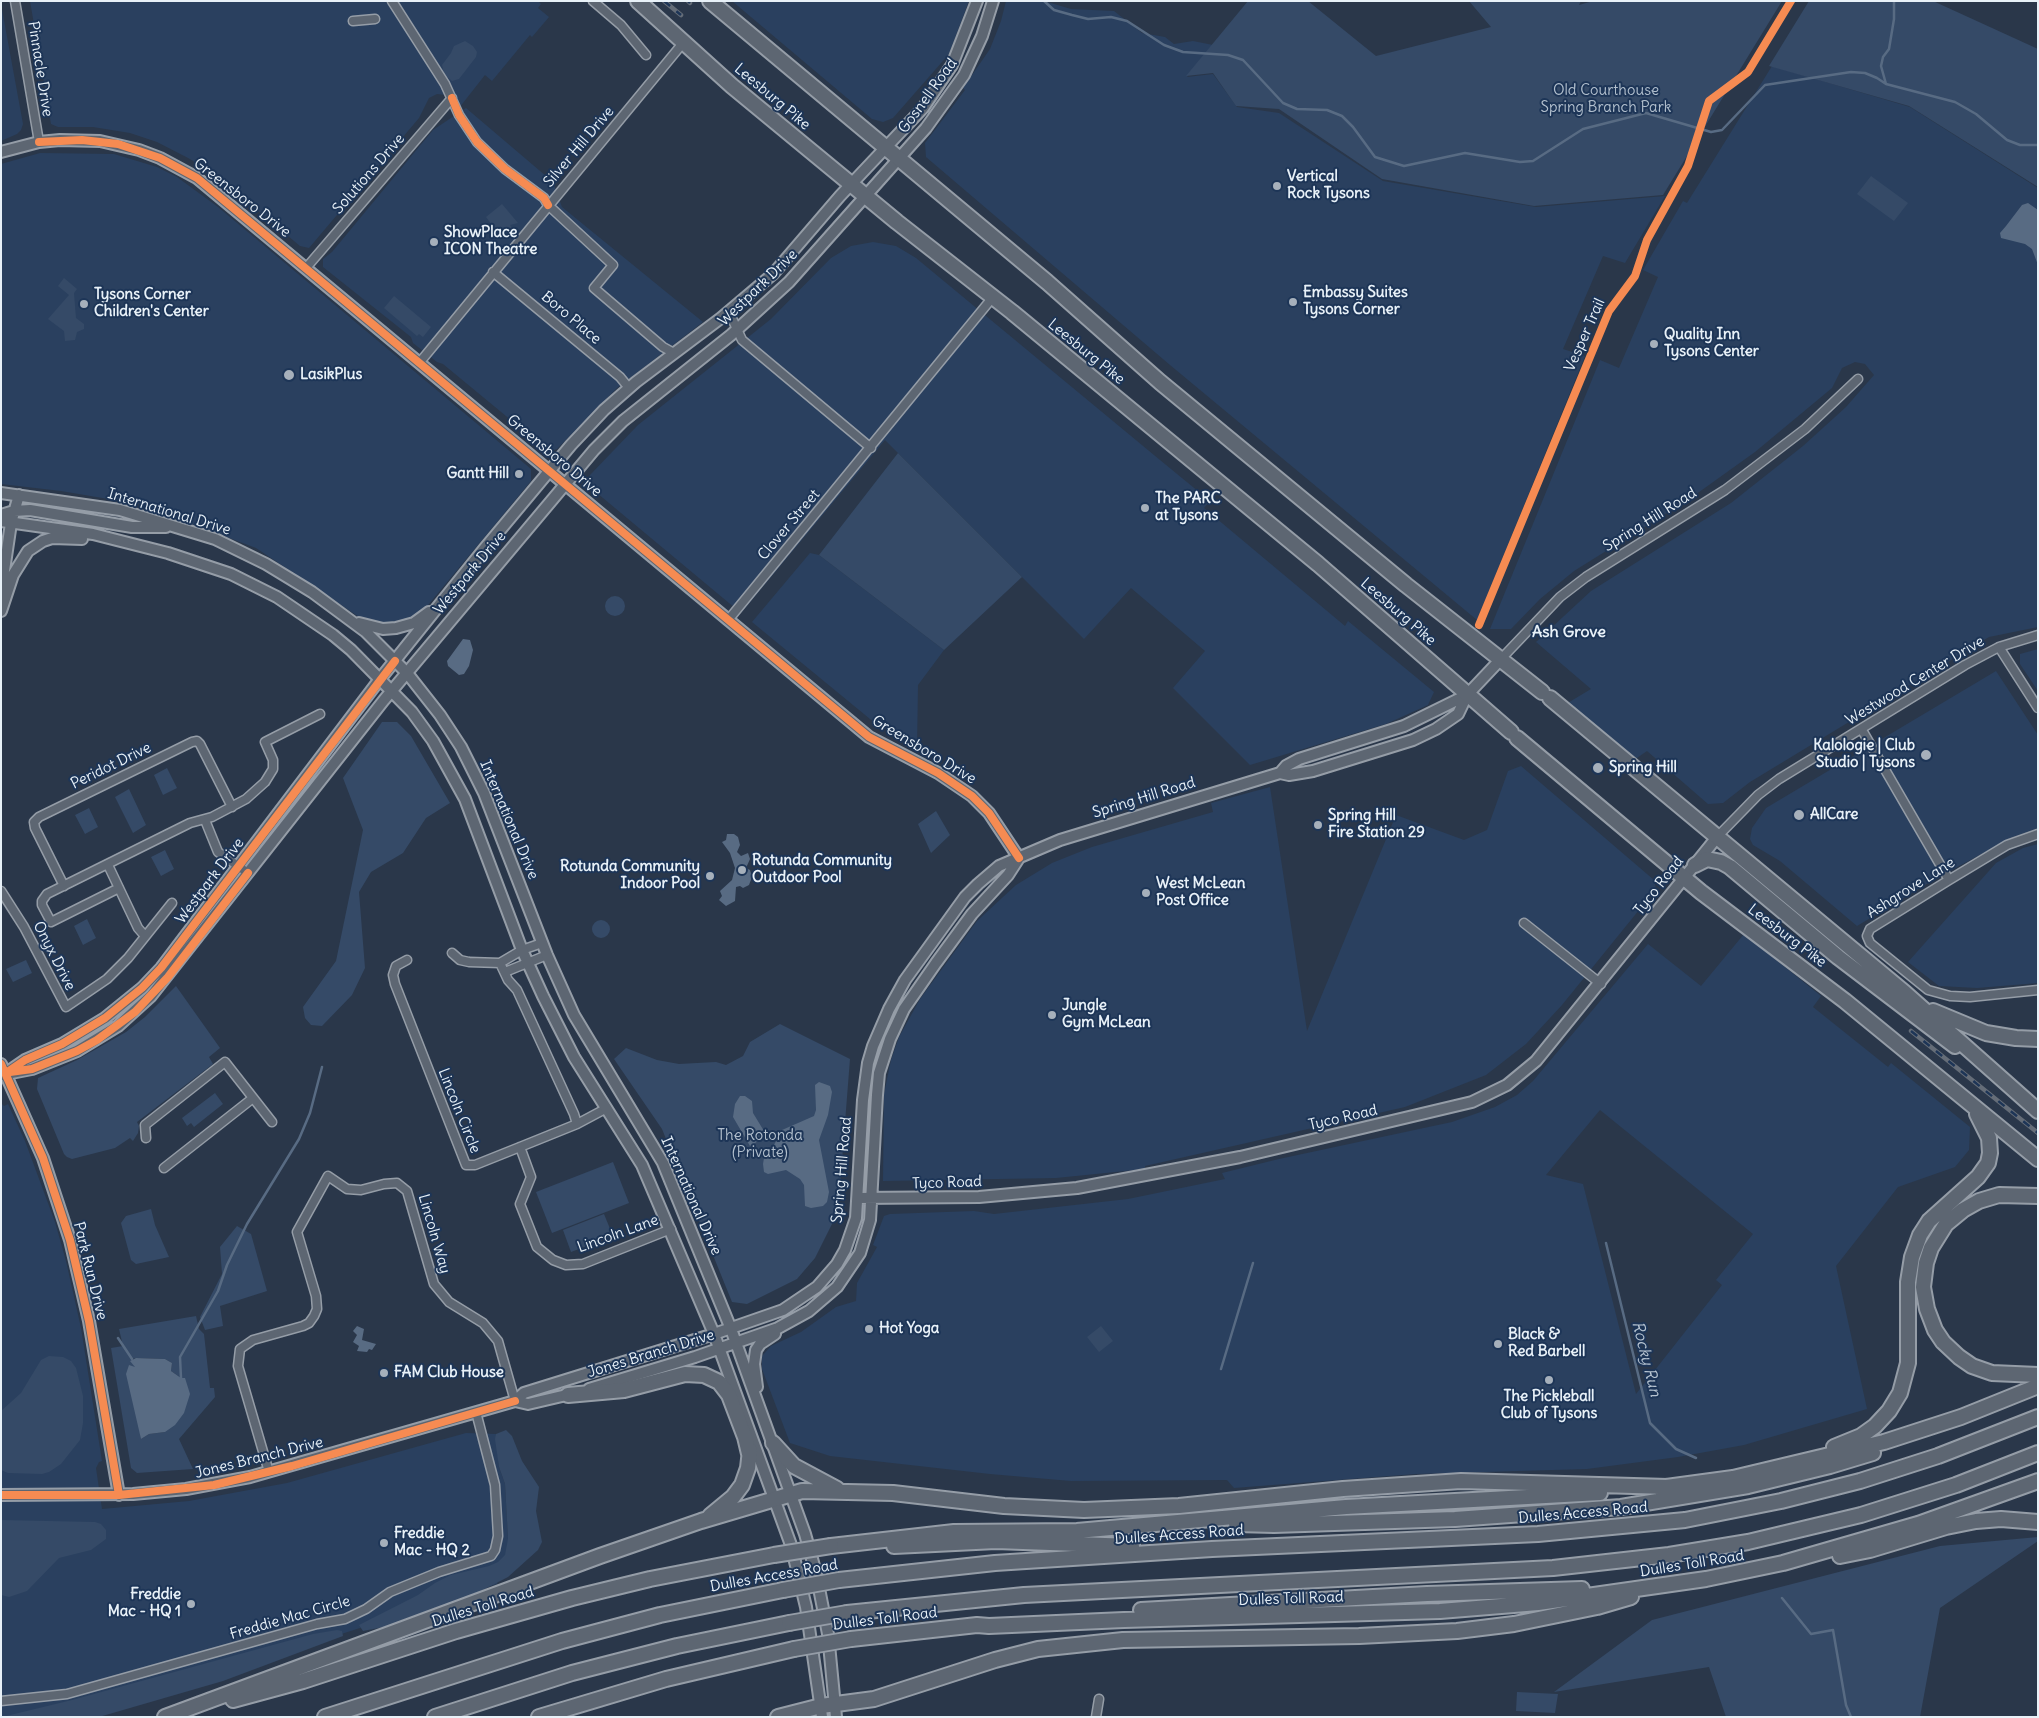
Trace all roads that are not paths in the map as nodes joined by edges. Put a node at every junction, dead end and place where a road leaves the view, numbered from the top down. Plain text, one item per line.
1 (15, 1) edge
2 (392, 1) edge
3 (593, 1) edge
4 (638, 1) edge
5 (710, 1) edge
6 (977, 1) edge
7 (993, 1) edge
8 (375, 19) dead end
9 (353, 21) dead end
10 (683, 43) junction
11 (646, 56) dead end
12 (452, 98) junction
13 (39, 142) junction
14 (886, 148) junction
15 (1, 152) edge
16 (899, 159) junction
17 (851, 184) junction
18 (865, 195) junction
19 (548, 205) junction
20 (306, 268) junction
21 (493, 272) junction
22 (993, 297) junction
23 (729, 312) junction
24 (738, 329) junction
25 (674, 353) junction
26 (420, 362) junction
27 (1858, 379) dead end
28 (629, 388) junction
29 (871, 448) junction
30 (550, 470) junction
31 (565, 482) junction
32 (1, 493) edge
33 (19, 495) junction
34 (14, 511) junction
35 (1, 515) edge
36 (6, 522) edge
37 (177, 527) junction
38 (122, 541) junction
39 (1, 591) edge
40 (442, 602) junction
41 (1, 611) edge
42 (729, 619) junction
43 (352, 620) junction
44 (2038, 635) edge
45 (1999, 647) junction
46 (1501, 659) junction
47 (396, 661) junction
48 (407, 673) junction
49 (380, 679) junction
50 (392, 690) junction
51 (1468, 695) junction
52 (2038, 708) edge
53 (320, 714) dead end
54 (1862, 730) junction
55 (1280, 773) junction
56 (232, 807) junction
57 (205, 820) junction
58 (2038, 834) edge
59 (1718, 836) junction
60 (1019, 858) junction
61 (108, 865) junction
62 (1695, 865) junction
63 (238, 866) junction
64 (248, 873) junction
65 (1685, 878) junction
66 (1949, 880) junction
67 (64, 886) junction
68 (119, 888) junction
69 (1, 891) edge
70 (172, 903) dead end
71 (1524, 923) dead end
72 (145, 936) junction
73 (542, 943) junction
74 (522, 950) junction
75 (452, 953) dead end
76 (547, 955) junction
77 (407, 960) dead end
78 (500, 963) junction
79 (529, 963) junction
80 (505, 972) junction
81 (1601, 984) junction
82 (2038, 990) edge
83 (1905, 993) junction
84 (2038, 1039) edge
85 (3, 1070) edge
86 (1996, 1072) junction
87 (253, 1098) junction
88 (1966, 1100) junction
89 (606, 1108) junction
90 (2038, 1111) edge
91 (272, 1122) dead end
92 (577, 1124) junction
93 (146, 1138) dead end
94 (520, 1147) junction
95 (2038, 1159) edge
96 (164, 1168) dead end
97 (2038, 1196) edge
98 (858, 1198) junction
99 (872, 1198) junction
100 (670, 1229) junction
101 (794, 1320) junction
102 (731, 1329) junction
103 (714, 1334) junction
104 (737, 1343) junction
105 (719, 1349) junction
106 (2038, 1375) edge
107 (2038, 1386) edge
108 (568, 1395) junction
109 (758, 1400) junction
110 (515, 1401) junction
111 (476, 1412) junction
112 (746, 1417) junction
113 (2038, 1417) edge
114 (1931, 1428) junction
115 (773, 1443) junction
116 (2038, 1453) edge
117 (750, 1458) junction
118 (1773, 1470) junction
119 (270, 1472) junction
120 (2038, 1480) edge
121 (1668, 1487) junction
122 (840, 1491) junction
123 (790, 1494) junction
124 (1, 1495) edge
125 (119, 1495) junction
126 (775, 1498) junction
127 (701, 1521) junction
128 (2038, 1522) edge
129 (1171, 1524) junction
130 (1403, 1539) junction
131 (832, 1546) junction
132 (1783, 1563) junction
133 (1685, 1583) junction
134 (1099, 1699) dead end
135 (1, 1701) edge
136 (822, 1711) edge
137 (836, 1711) edge
138 (166, 1717) edge
139 (325, 1717) edge
140 (435, 1717) edge
141 (539, 1717) edge
142 (778, 1717) edge
143 (1096, 1717) edge

1 - 13 street, Pinnacle Drive
2 - 12 street
3 - 11 street
4 - 10 highway, Leesburg Pike
5 - 14 highway, Leesburg Pike
6 - 14 main road, Gosnell Road
7 - 16 main road, Gosnell Road
8 - 9 street
10 - 17 highway, Leesburg Pike
10 - 19 street, Silver Hill Drive
12 - 19 street
12 - 20 street, Solutions Drive
13 - 15 main road, Greensboro Drive
13 - 20 main road, Greensboro Drive
14 - 16 highway, Leesburg Pike
14 - 17 main road, Gosnell Road
16 - 18 main road, Gosnell Road
16 - 46 highway, Leesburg Pike
17 - 18 highway, Leesburg Pike
17 - 23 main road, Westpark Drive
18 - 22 highway, Leesburg Pike
18 - 24 main road, Westpark Drive
19 - 21 street, Silver Hill Drive
19 - 25 street
20 - 26 main road, Greensboro Drive
21 - 26 street, Silver Hill Drive
21 - 28 street, Boro Place
22 - 29 street, Clover Street
22 - 51 highway, Leesburg Pike
23 - 24 street
23 - 25 main road, Westpark Drive
24 - 29 street
24 - 31 main road, Westpark Drive
25 - 28 main road, Westpark Drive
26 - 30 main road, Greensboro Drive
27 - 46 street, Spring Hill Road
28 - 30 main road, Westpark Drive
29 - 42 street, Clover Street
30 - 31 main road, Greensboro Drive
30 - 40 main road, Westpark Drive
31 - 42 main road, Greensboro Drive
31 - 48 main road, Westpark Drive
32 - 33 main road, International Drive
33 - 34 main road
33 - 37 main road, International Drive
34 - 35 main road
34 - 36 main road
34 - 37 main road
36 - 38 main road
36 - 39 main road
37 - 43 main road, International Drive
38 - 41 main road
38 - 49 main road
40 - 43 main road
40 - 47 main road, Westpark Drive
42 - 60 main road, Greensboro Drive
43 - 47 main road, International Drive
44 - 45 street, Westwood Center Drive
45 - 52 street
45 - 54 street, Westwood Center Drive
46 - 51 main road, Spring Hill Road
46 - 59 highway, Leesburg Pike
47 - 48 main road, International Drive
47 - 49 main road, Westpark Drive
48 - 50 main road, Westpark Drive
48 - 73 main road, International Drive
49 - 50 main road
49 - 63 main road, Westpark Drive
50 - 64 main road, Westpark Drive
50 - 74 main road
51 - 55 main road, Spring Hill Road
51 - 55 main road, Spring Hill Road
51 - 65 highway, Leesburg Pike
53 - 56 street
54 - 59 street, Westwood Center Drive
54 - 66 street
55 - 60 main road, Spring Hill Road
56 - 57 street
56 - 67 street, Peridot Drive
57 - 61 street
57 - 63 street
58 - 66 street, Ashgrove Lane
59 - 62 main road, Tyco Road
59 - 83 highway, Leesburg Pike
60 - 98 main road, Spring Hill Road
60 - 99 main road, Spring Hill Road
61 - 67 street
61 - 68 street
62 - 65 main road, Tyco Road
62 - 86 highway
63 - 64 street
63 - 85 main road, Westpark Drive
64 - 85 main road, Westpark Drive
65 - 81 main road, Tyco Road
65 - 88 highway, Leesburg Pike
66 - 82 street, Ashgrove Lane
67 - 68 street
68 - 72 street
69 - 72 street, Onyx Drive
70 - 72 street, Onyx Drive
71 - 81 street
73 - 74 street
73 - 76 main road, International Drive
74 - 78 street
74 - 79 main road
75 - 78 street
76 - 79 street
76 - 102 main road, International Drive
77 - 94 street, Lincoln Circle
78 - 80 street
79 - 80 street
79 - 89 main road
80 - 92 street
81 - 99 main road, Tyco Road
83 - 84 highway
83 - 86 highway, Leesburg Pike
85 - 125 main road, Park Run Drive
86 - 90 highway, Leesburg Pike
87 - 91 street
87 - 93 street
87 - 96 street
88 - 95 highway, Leesburg Pike
88 - 118 highway
89 - 92 street, Lincoln Circle
89 - 100 main road
92 - 94 street, Lincoln Circle
94 - 100 street, Lincoln Lane
97 - 106 highway
98 - 99 main road, Tyco Road
98 - 102 main road, Spring Hill Road
99 - 101 main road, Spring Hill Road
100 - 103 main road
101 - 104 main road, Spring Hill Road
101 - 109 main road
102 - 103 main road, Spring Hill Road
102 - 104 main road, International Drive
103 - 105 main road
103 - 110 main road, Jones Branch Drive
104 - 105 main road, Jones Branch Drive
104 - 109 main road
105 - 108 main road, Jones Branch Drive
105 - 112 main road
107 - 114 highway, Dulles Toll Road
108 - 110 main road, Jones Branch Drive
108 - 117 highway
109 - 115 main road
110 - 111 main road, Jones Branch Drive
110 - 119 street, Lincoln Way
111 - 119 main road, Jones Branch Drive
111 - 135 street, Freddie Mac Circle
112 - 117 highway
112 - 126 main road
113 - 130 highway, Dulles Access Road
114 - 118 highway, Dulles Toll Road
114 - 129 highway, Dulles Toll Road
115 - 122 highway
115 - 123 main road
116 - 140 highway, bridge
117 - 127 highway
118 - 121 highway, Dulles Toll Road
119 - 125 main road, Jones Branch Drive
120 - 132 highway, Dulles Toll Road
121 - 122 highway
121 - 129 highway, Dulles Toll Road
122 - 123 highway
123 - 126 highway
123 - 137 main road
124 - 125 main road, Jones Branch Drive
126 - 127 highway
126 - 136 main road
127 - 138 highway
128 - 132 highway
129 - 131 highway, Dulles Toll Road
130 - 131 highway
130 - 139 highway, Dulles Access Road, bridge
131 - 138 highway, Dulles Toll Road, bridge
132 - 133 highway, Dulles Toll Road
133 - 137 highway
133 - 141 highway, Dulles Toll Road, bridge
134 - 143 street
136 - 137 highway
136 - 142 highway

